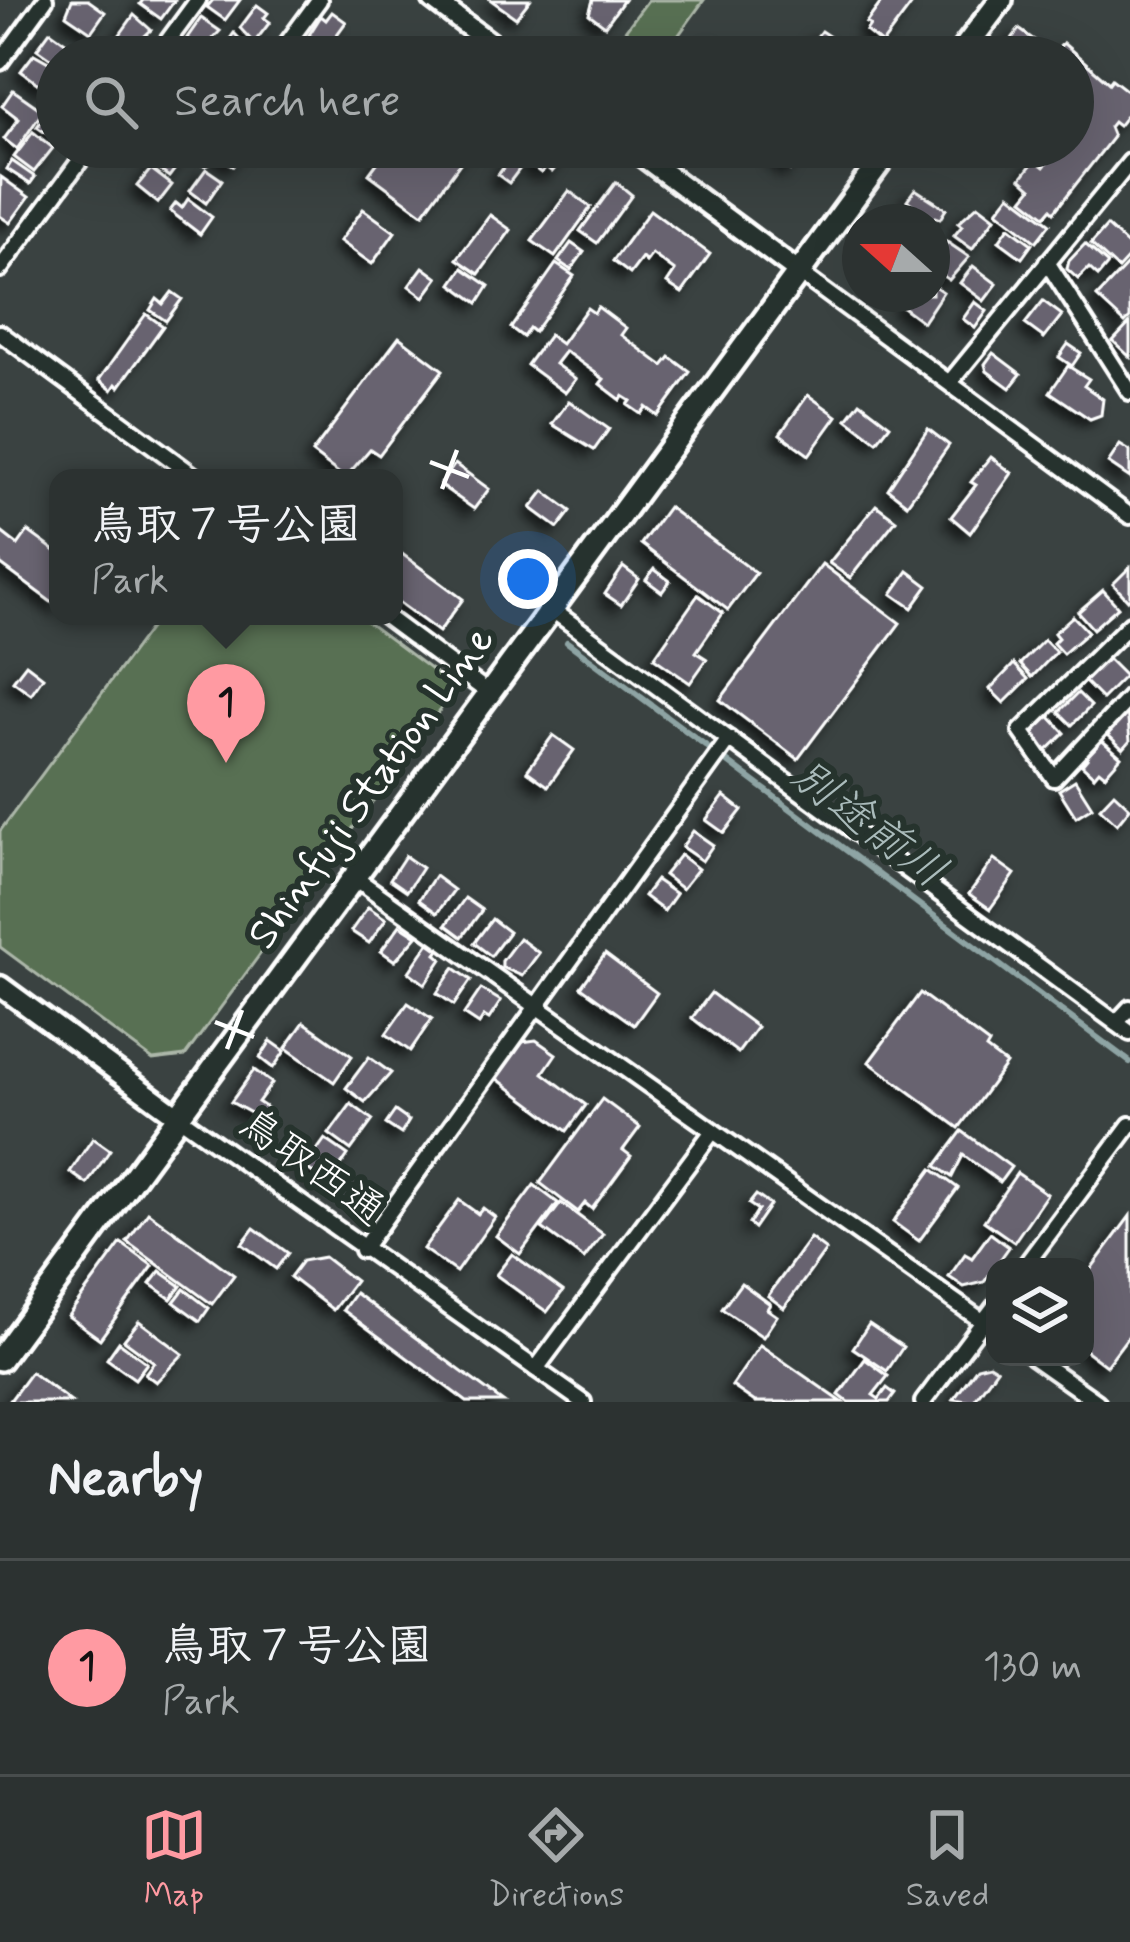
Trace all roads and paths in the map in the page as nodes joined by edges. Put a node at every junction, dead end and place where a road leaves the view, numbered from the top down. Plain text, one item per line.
1 (45, 0) edge
2 (198, 0) edge
3 (319, 0) edge
4 (433, 0) edge
5 (1001, 0) edge
6 (171, 36) edge
7 (293, 36) edge
8 (481, 36) edge
9 (974, 36) edge
10 (0, 62) edge
11 (1130, 162) edge
12 (75, 168) edge
13 (658, 168) edge
14 (875, 168) edge
15 (1047, 262) junction
16 (0, 269) edge
17 (798, 272) junction
18 (0, 333) edge
19 (950, 382) junction
20 (1130, 392) edge
21 (185, 469) edge
22 (1130, 516) edge
23 (551, 609) junction
24 (397, 625) edge
25 (1130, 625) edge
26 (489, 693) junction
27 (1130, 697) edge
28 (729, 740) junction
29 (355, 878) junction
30 (0, 986) edge
31 (537, 1007) junction
32 (1130, 1008) edge
33 (1116, 1023) junction
34 (1130, 1033) edge
35 (178, 1117) junction
36 (1130, 1125) edge
37 (713, 1131) junction
38 (362, 1250) junction
39 (1031, 1258) edge
40 (986, 1324) edge
41 (986, 1329) edge
42 (0, 1359) edge
43 (1046, 1366) edge
44 (536, 1369) junction
45 (583, 1402) edge
46 (923, 1402) edge
47 (1097, 1402) edge

1 - 10 street
2 - 6 street
3 - 7 street
4 - 8 street
5 - 9 main road
11 - 15 street
12 - 16 street
13 - 17 street
14 - 17 main road, Shinfuji Station Line
15 - 19 street
15 - 20 street
17 - 19 street
17 - 23 main road, Shinfuji Station Line
18 - 21 street
19 - 22 street
23 - 26 main road, Shinfuji Station Line
23 - 28 street
24 - 26 street
25 - 27 street
26 - 29 main road, Shinfuji Station Line
28 - 31 street
28 - 33 street
29 - 31 street
29 - 35 main road, Shinfuji Station Line
30 - 35 street, 鳥取西通
31 - 37 street
31 - 38 street
32 - 33 street
33 - 34 street
35 - 38 street, 鳥取西通
35 - 42 main road, Shinfuji Station Line
36 - 39 street
37 - 40 street
37 - 44 street
38 - 44 street, 鳥取西通
41 - 46 street
43 - 47 street
44 - 45 street, 鳥取西通

